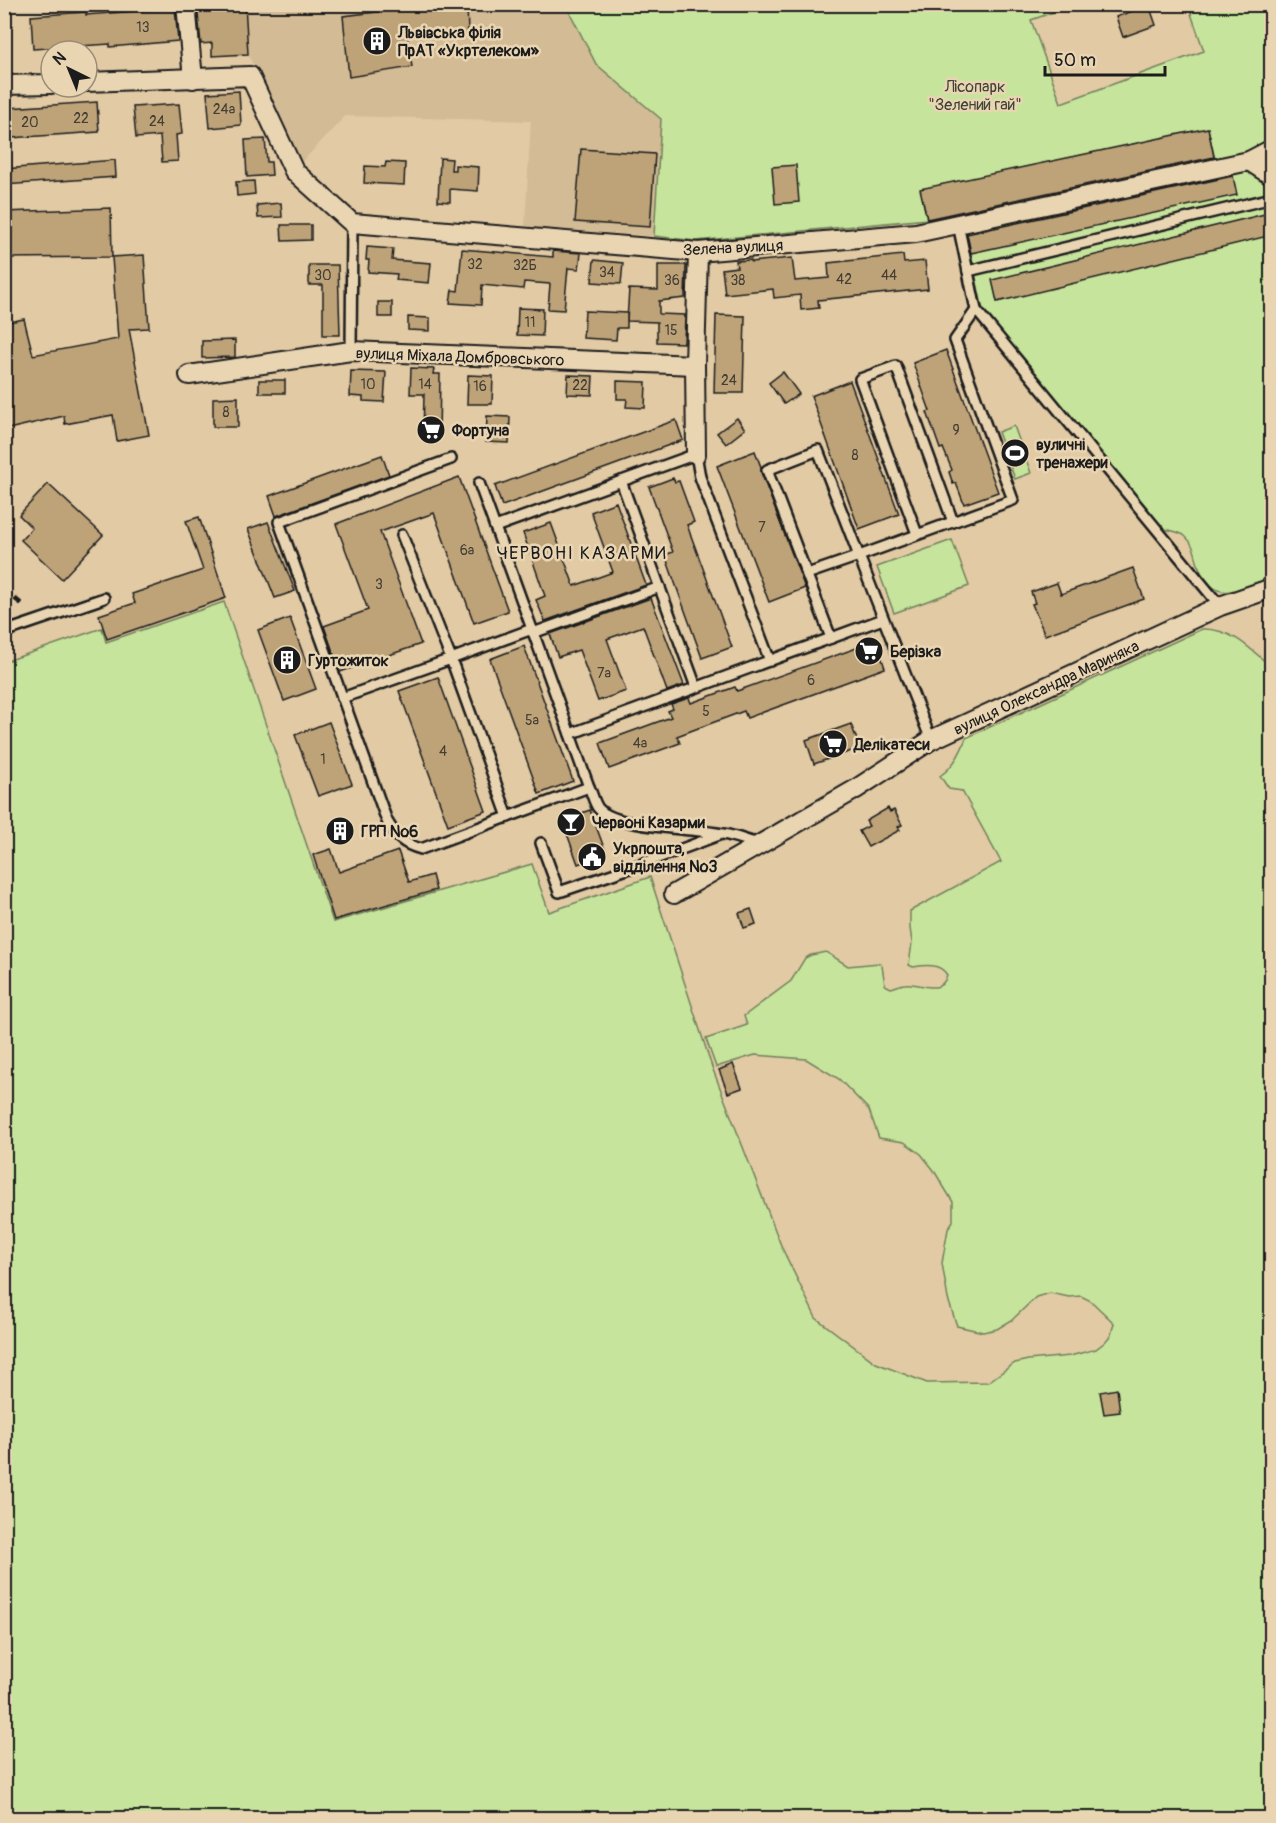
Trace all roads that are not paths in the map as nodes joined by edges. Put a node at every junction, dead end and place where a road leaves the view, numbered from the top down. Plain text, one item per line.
1 (186, 4) edge
2 (194, 79) junction
3 (5, 81) edge
4 (99, 82) edge
5 (39, 83) edge
6 (1272, 149) edge
7 (1249, 161) junction
8 (1272, 176) edge
9 (1272, 198) edge
10 (352, 223) junction
11 (958, 224) junction
12 (698, 252) junction
13 (968, 271) junction
14 (976, 310) junction
15 (351, 351) junction
16 (696, 365) junction
17 (189, 375) dead end
18 (696, 454) junction
19 (451, 459) dead end
20 (621, 481) junction
21 (479, 483) dead end
22 (953, 522) junction
23 (495, 527) junction
24 (916, 534) junction
25 (402, 535) dead end
26 (859, 556) junction
27 (807, 574) junction
28 (660, 587) junction
29 (1272, 588) edge
30 (104, 597) dead end
31 (1220, 606) junction
32 (883, 619) junction
33 (533, 631) junction
34 (4, 632) edge
35 (831, 638) junction
36 (451, 659) junction
37 (770, 660) junction
38 (696, 687) junction
39 (342, 698) junction
40 (570, 734) junction
41 (931, 740) junction
42 (589, 787) junction
43 (508, 817) junction
44 (723, 834) junction
45 (541, 843) dead end
46 (759, 844) junction
47 (674, 894) dead end

1 - 2 street
2 - 4 street
2 - 10 street
3 - 5 street
6 - 7 street, Зелена вулиця
7 - 8 street
7 - 11 street, Зелена вулиця
9 - 13 lane
10 - 12 street, Зелена вулиця
10 - 15 lane
11 - 12 street, Зелена вулиця
11 - 13 lane
12 - 16 street
13 - 14 lane
14 - 22 lane
14 - 31 lane
15 - 16 street, вулиця Міхала Домбровського
15 - 17 street, вулиця Міхала Домбровського
16 - 18 street
18 - 20 lane
18 - 37 lane
19 - 39 lane
20 - 23 lane
20 - 28 lane
21 - 23 lane
22 - 24 lane
22 - 24 lane
23 - 33 lane
24 - 26 lane
25 - 36 lane
26 - 27 lane
26 - 27 lane
26 - 32 lane
27 - 35 lane
28 - 33 lane
28 - 38 lane
29 - 31 street, вулиця Олександра Мариняка
30 - 34 lane
31 - 41 street, вулиця Олександра Мариняка
32 - 35 lane
32 - 41 lane
33 - 36 lane
33 - 40 lane
35 - 37 lane
36 - 39 lane
36 - 43 lane
37 - 38 lane
38 - 40 lane
39 - 43 lane
40 - 42 lane
41 - 46 street, вулиця Олександра Мариняка
42 - 43 lane
42 - 44 lane
44 - 45 lane
44 - 46 lane
46 - 47 street, вулиця Олександра Мариняка

